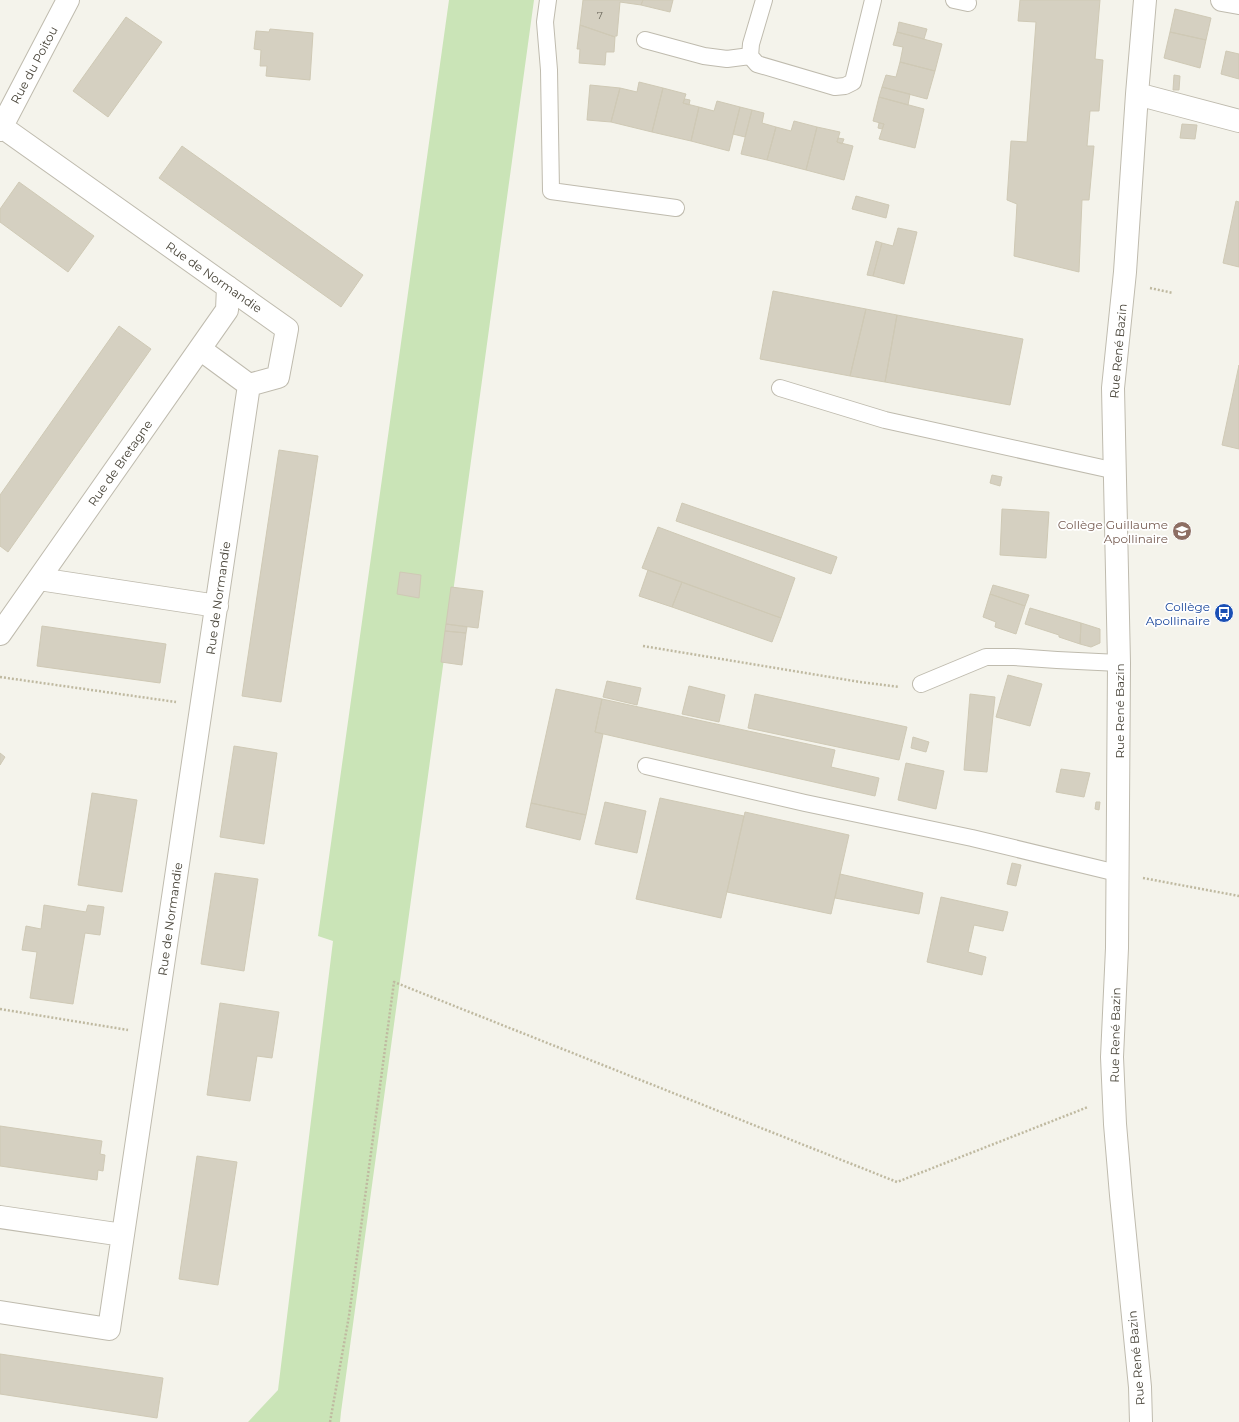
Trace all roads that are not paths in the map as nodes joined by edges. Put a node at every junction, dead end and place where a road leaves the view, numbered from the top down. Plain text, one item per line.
1 (68, 0) edge
2 (548, 0) edge
3 (764, 0) edge
4 (873, 0) edge
5 (1145, 0) edge
6 (1222, 0) edge
7 (1239, 3) edge
8 (645, 40) dead end
9 (750, 56) junction
10 (1137, 94) junction
11 (1239, 121) edge
12 (1, 128) edge
13 (676, 208) dead end
14 (228, 287) junction
15 (200, 349) junction
16 (249, 385) junction
17 (780, 388) dead end
18 (1116, 471) junction
19 (39, 579) junction
20 (217, 606) junction
21 (0, 634) edge
22 (1119, 663) junction
23 (921, 684) road end
24 (646, 766) dead end
25 (1117, 873) junction
26 (0, 1217) edge
27 (123, 1235) junction
28 (0, 1312) edge
29 (1141, 1422) edge

1 - 12 street, Rue du Poitou
2 - 13 lane
3 - 9 lane
4 - 9 lane
5 - 10 street, Rue René Bazin
6 - 7 street
8 - 9 lane
10 - 11 street
10 - 18 street, Rue René Bazin
12 - 14 street, Rue de Normandie
14 - 15 street, Rue de Bretagne
14 - 16 street, Rue de Normandie
15 - 16 street
15 - 19 street, Rue de Bretagne
16 - 20 street, Rue de Normandie
17 - 18 lane
18 - 22 street, Rue René Bazin
19 - 20 street
19 - 21 street, Rue de Bretagne
20 - 27 street, Rue de Normandie
22 - 23 lane
22 - 25 street, Rue René Bazin
24 - 25 lane
25 - 29 street, Rue René Bazin
26 - 27 street
27 - 28 street, Rue de Normandie

